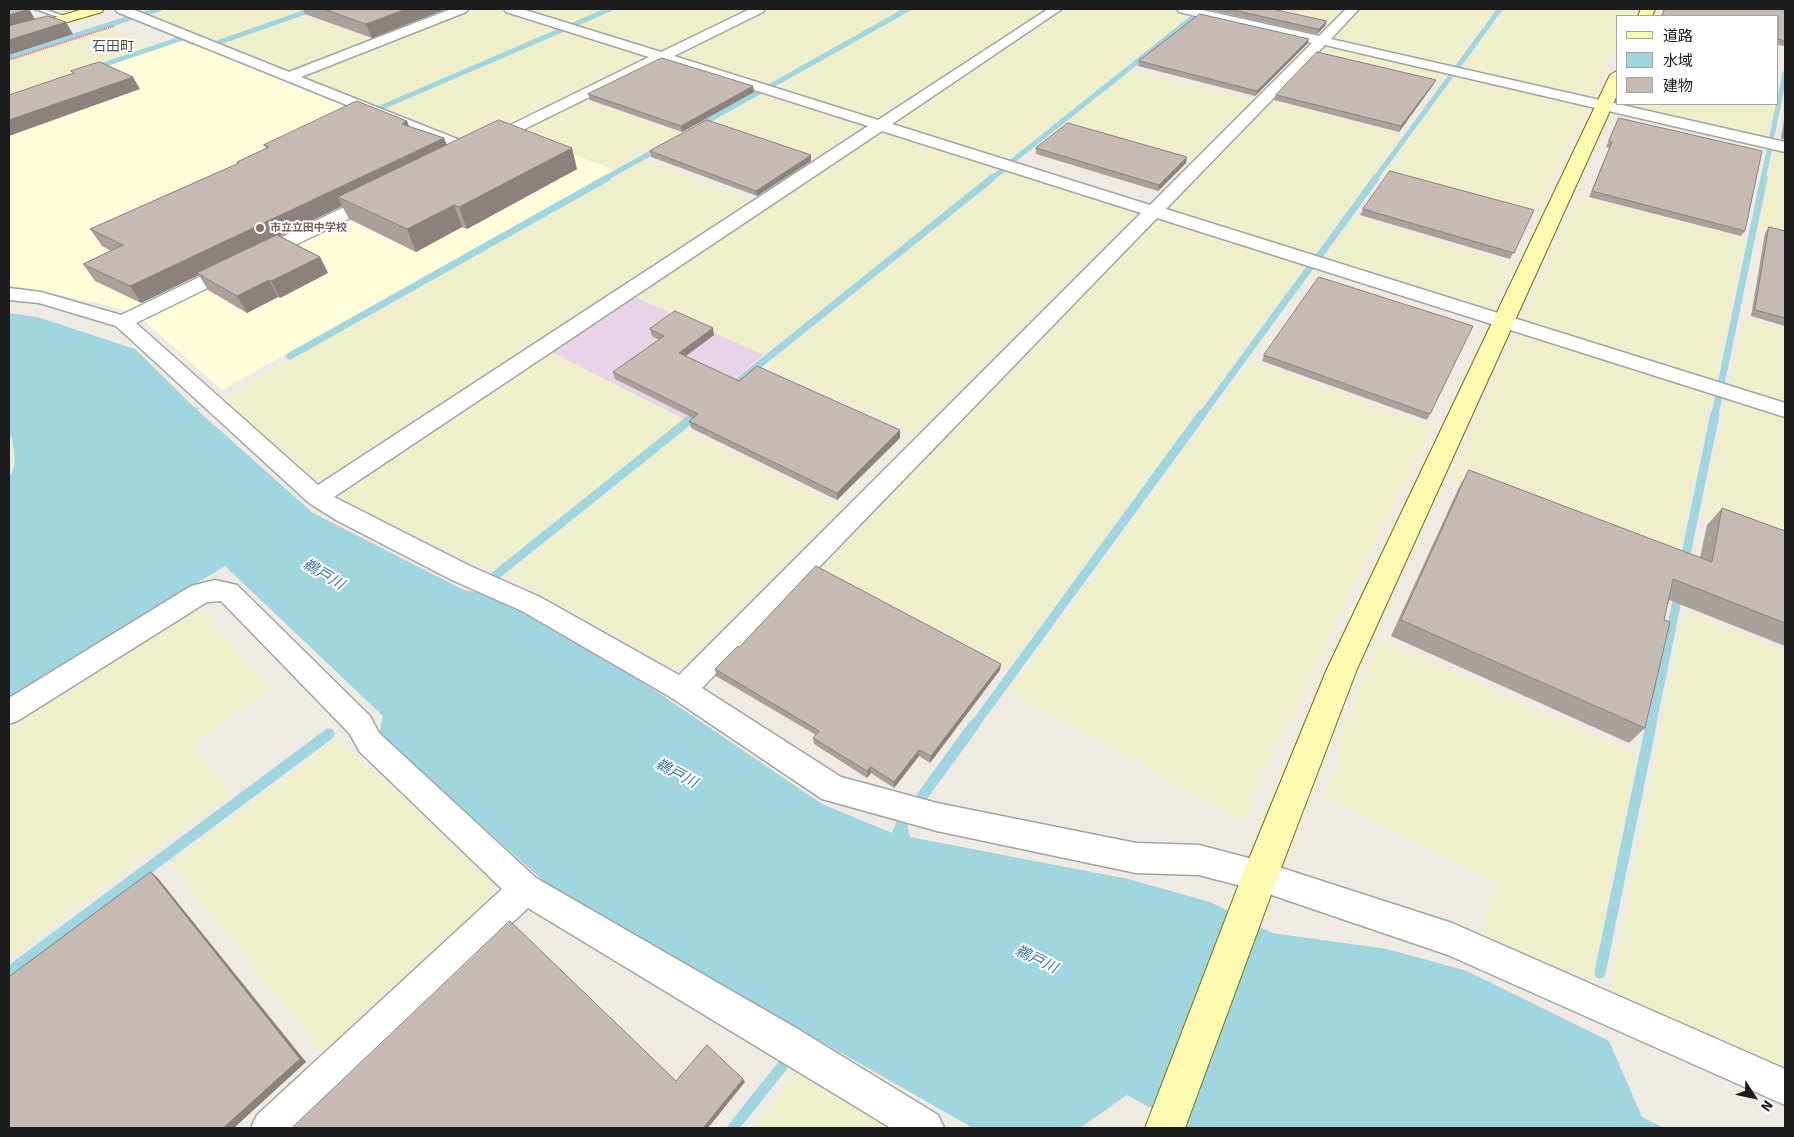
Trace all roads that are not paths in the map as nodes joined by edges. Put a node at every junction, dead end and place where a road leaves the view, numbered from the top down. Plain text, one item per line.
1 (38, 9) edge
2 (97, 9) edge
3 (121, 9) edge
4 (462, 9) edge
5 (510, 9) edge
6 (759, 9) edge
7 (1056, 9) edge
8 (1183, 9) edge
9 (1353, 9) edge
10 (66, 18) junction
11 (9, 35) edge
12 (1321, 40) junction
13 (661, 57) junction
14 (290, 76) junction
15 (1616, 79) edge
16 (1604, 105) junction
17 (880, 125) junction
18 (1785, 147) edge
19 (471, 150) junction
20 (456, 159) edge
21 (393, 190) edge
22 (1151, 211) junction
23 (9, 294) edge
24 (123, 322) junction
25 (1503, 322) junction
26 (1785, 410) edge
27 (317, 497) junction
28 (682, 690) junction
29 (9, 712) edge
30 (525, 889) junction
31 (1254, 891) junction
32 (1785, 1087) edge
33 (270, 1128) edge
34 (925, 1128) edge
35 (1165, 1128) edge

1 - 10 lane
2 - 10 street
3 - 14 street
4 - 14 street
5 - 13 street
6 - 13 street
7 - 17 street
8 - 12 street
9 - 12 street
10 - 11 street
12 - 16 street
12 - 22 street
13 - 17 street
13 - 19 street
14 - 19 street
15 - 16 street
16 - 18 street
16 - 25 street
17 - 22 street
17 - 27 street
19 - 20 street
21 - 24 street
22 - 25 street
22 - 28 street
23 - 24 street
24 - 27 street
25 - 26 street
25 - 31 street
27 - 28 street
28 - 31 street
29 - 30 street
30 - 33 street
30 - 34 street
31 - 32 street
31 - 35 street

